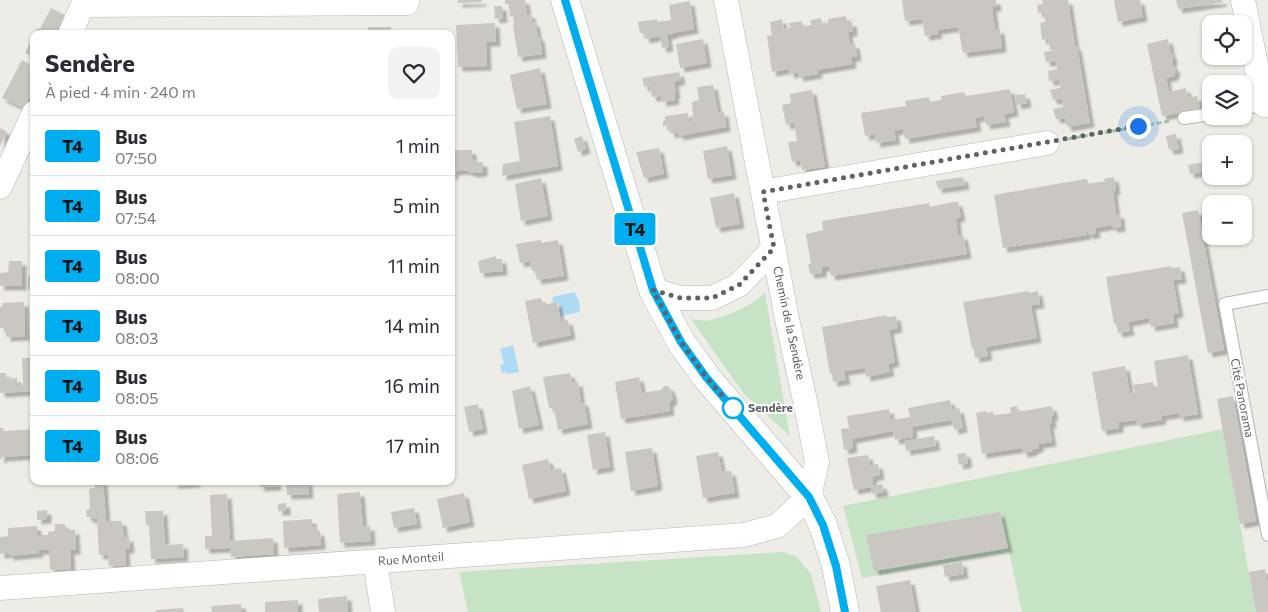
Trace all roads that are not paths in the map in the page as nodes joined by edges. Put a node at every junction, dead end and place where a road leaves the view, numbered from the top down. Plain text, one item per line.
1 (565, 0) edge
2 (726, 0) edge
3 (1243, 0) edge
4 (84, 3) edge
5 (407, 3) dead end
6 (72, 30) edge
7 (1259, 106) edge
8 (1202, 115) edge
9 (1184, 118) road end
10 (30, 122) edge
11 (1047, 143) road end
12 (0, 187) edge
13 (763, 192) junction
14 (774, 248) junction
15 (653, 290) junction
16 (1268, 296) edge
17 (809, 497) junction
18 (1268, 535) edge
19 (375, 562) junction
20 (0, 588) edge
21 (383, 612) edge
22 (845, 612) edge

1 - 15 street
2 - 13 street, Chemin de la Sendère
3 - 7 street
4 - 5 street
4 - 6 street
8 - 9 lane
10 - 12 street
11 - 13 street
13 - 14 street, Chemin de la Sendère
14 - 15 street
14 - 17 street, Chemin de la Sendère
15 - 17 street
16 - 18 lane, Cité Panorama
17 - 19 street, Rue Monteil
17 - 22 street
19 - 20 street, Rue Monteil
19 - 21 street

